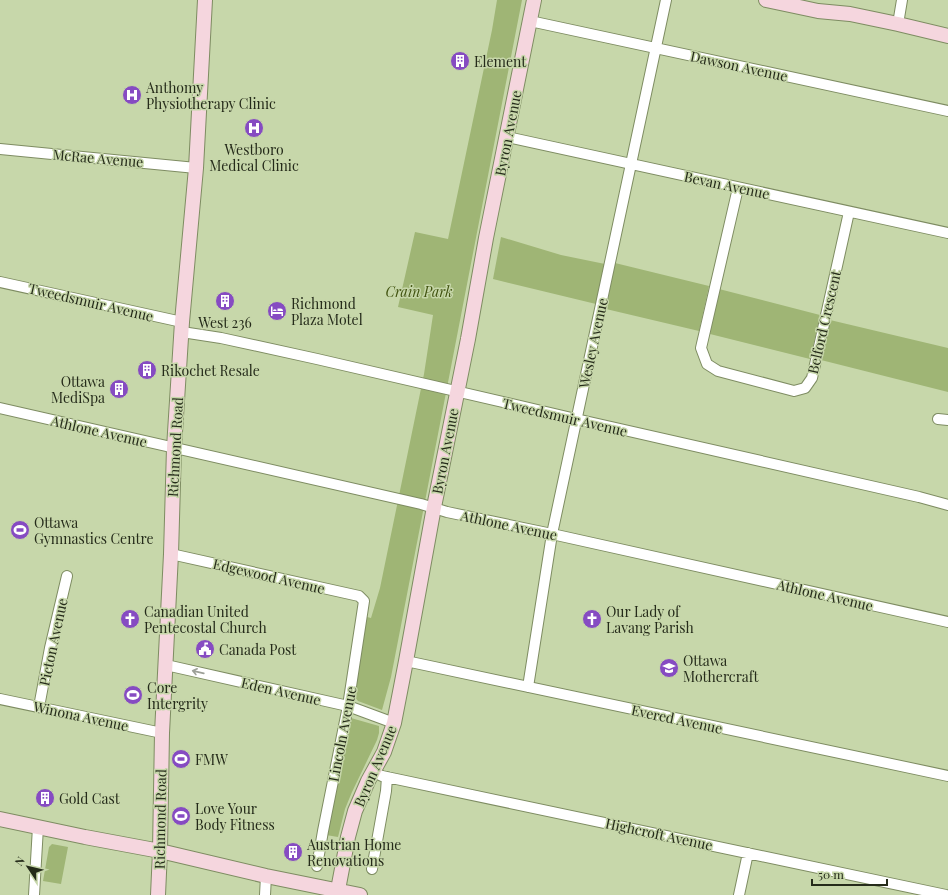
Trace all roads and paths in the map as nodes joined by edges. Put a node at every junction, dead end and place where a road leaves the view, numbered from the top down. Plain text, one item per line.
1 (203, 0) edge
2 (534, 0) edge
3 (666, 0) edge
4 (766, 0) edge
5 (902, 0) edge
6 (783, 2) edge
7 (530, 21) junction
8 (898, 24) junction
9 (948, 36) edge
10 (656, 48) junction
11 (948, 111) edge
12 (507, 137) junction
13 (0, 149) edge
14 (631, 164) junction
15 (196, 168) junction
16 (738, 188) junction
17 (850, 212) junction
18 (948, 233) edge
19 (0, 282) edge
20 (182, 327) junction
21 (457, 391) junction
22 (0, 408) edge
23 (938, 419) dead end
24 (576, 420) junction
25 (948, 420) edge
26 (174, 448) junction
27 (948, 505) edge
28 (434, 508) junction
29 (552, 534) junction
30 (171, 554) junction
31 (67, 576) dead end
32 (364, 601) joint
33 (948, 622) edge
34 (406, 661) junction
35 (166, 665) junction
36 (528, 687) junction
37 (0, 699) edge
38 (348, 706) junction
39 (39, 707) junction
40 (394, 723) junction
41 (162, 733) junction
42 (373, 772) junction
43 (387, 776) junction
44 (948, 776) edge
45 (0, 819) edge
46 (38, 827) junction
47 (160, 851) junction
48 (748, 853) junction
49 (317, 866) dead end
50 (372, 869) dead end
51 (266, 876) junction
52 (337, 893) edge
53 (34, 895) edge
54 (158, 895) edge
55 (265, 895) edge
56 (360, 895) edge
57 (740, 895) edge
58 (946, 895) edge

1 - 15 main road, Richmond Road
2 - 7 main road, Byron Avenue
3 - 10 street, Wesley Avenue
4 - 6 main road
5 - 8 street
6 - 8 main road
7 - 10 street, Dawson Avenue
7 - 12 main road, Byron Avenue
8 - 9 main road
10 - 11 street, Dawson Avenue
10 - 14 street, Wesley Avenue
12 - 14 street, Bevan Avenue
12 - 21 main road, Byron Avenue
13 - 15 street, McRae Avenue
14 - 16 street, Bevan Avenue
14 - 24 street, Wesley Avenue
15 - 20 main road, Richmond Road
16 - 17 street, Bevan Avenue
16 - 17 street, Belford Crescent
17 - 18 street, Bevan Avenue
19 - 20 street, Tweedsmuir Avenue
20 - 21 street, Tweedsmuir Avenue
20 - 26 main road, Richmond Road
21 - 24 street, Tweedsmuir Avenue
21 - 28 main road, Byron Avenue
22 - 26 street, Athlone Avenue
23 - 25 street
24 - 27 street, Tweedsmuir Avenue
24 - 29 street, Wesley Avenue
26 - 28 street, Athlone Avenue
26 - 30 main road, Richmond Road
28 - 29 street, Athlone Avenue
28 - 34 main road, Byron Avenue
29 - 33 street, Athlone Avenue
29 - 36 street, Wesley Avenue
30 - 32 street, Edgewood Avenue
30 - 35 main road, Richmond Road
31 - 39 street, Picton Avenue
32 - 38 street, Lincoln Avenue
34 - 36 street, Evered Avenue
34 - 40 main road, Byron Avenue
38 -> 35 street, Eden Avenue
35 - 41 main road, Richmond Road
36 - 44 street, Evered Avenue
37 - 39 street, Winona Avenue
38 - 40 street, Eden Avenue
38 - 49 street, Lincoln Avenue
39 - 41 street, Winona Avenue
40 - 42 main road, Byron Avenue
41 - 47 main road, Richmond Road
42 - 43 street, Highcroft Avenue
42 - 52 main road, Byron Avenue
43 - 48 street, Highcroft Avenue
43 - 50 street
45 - 46 main road
46 - 47 main road
46 - 53 street
47 - 51 main road
47 - 54 main road, Richmond Road
48 - 57 street
48 - 58 street, Highcroft Avenue
51 - 52 main road
51 - 55 street
52 - 56 main road

